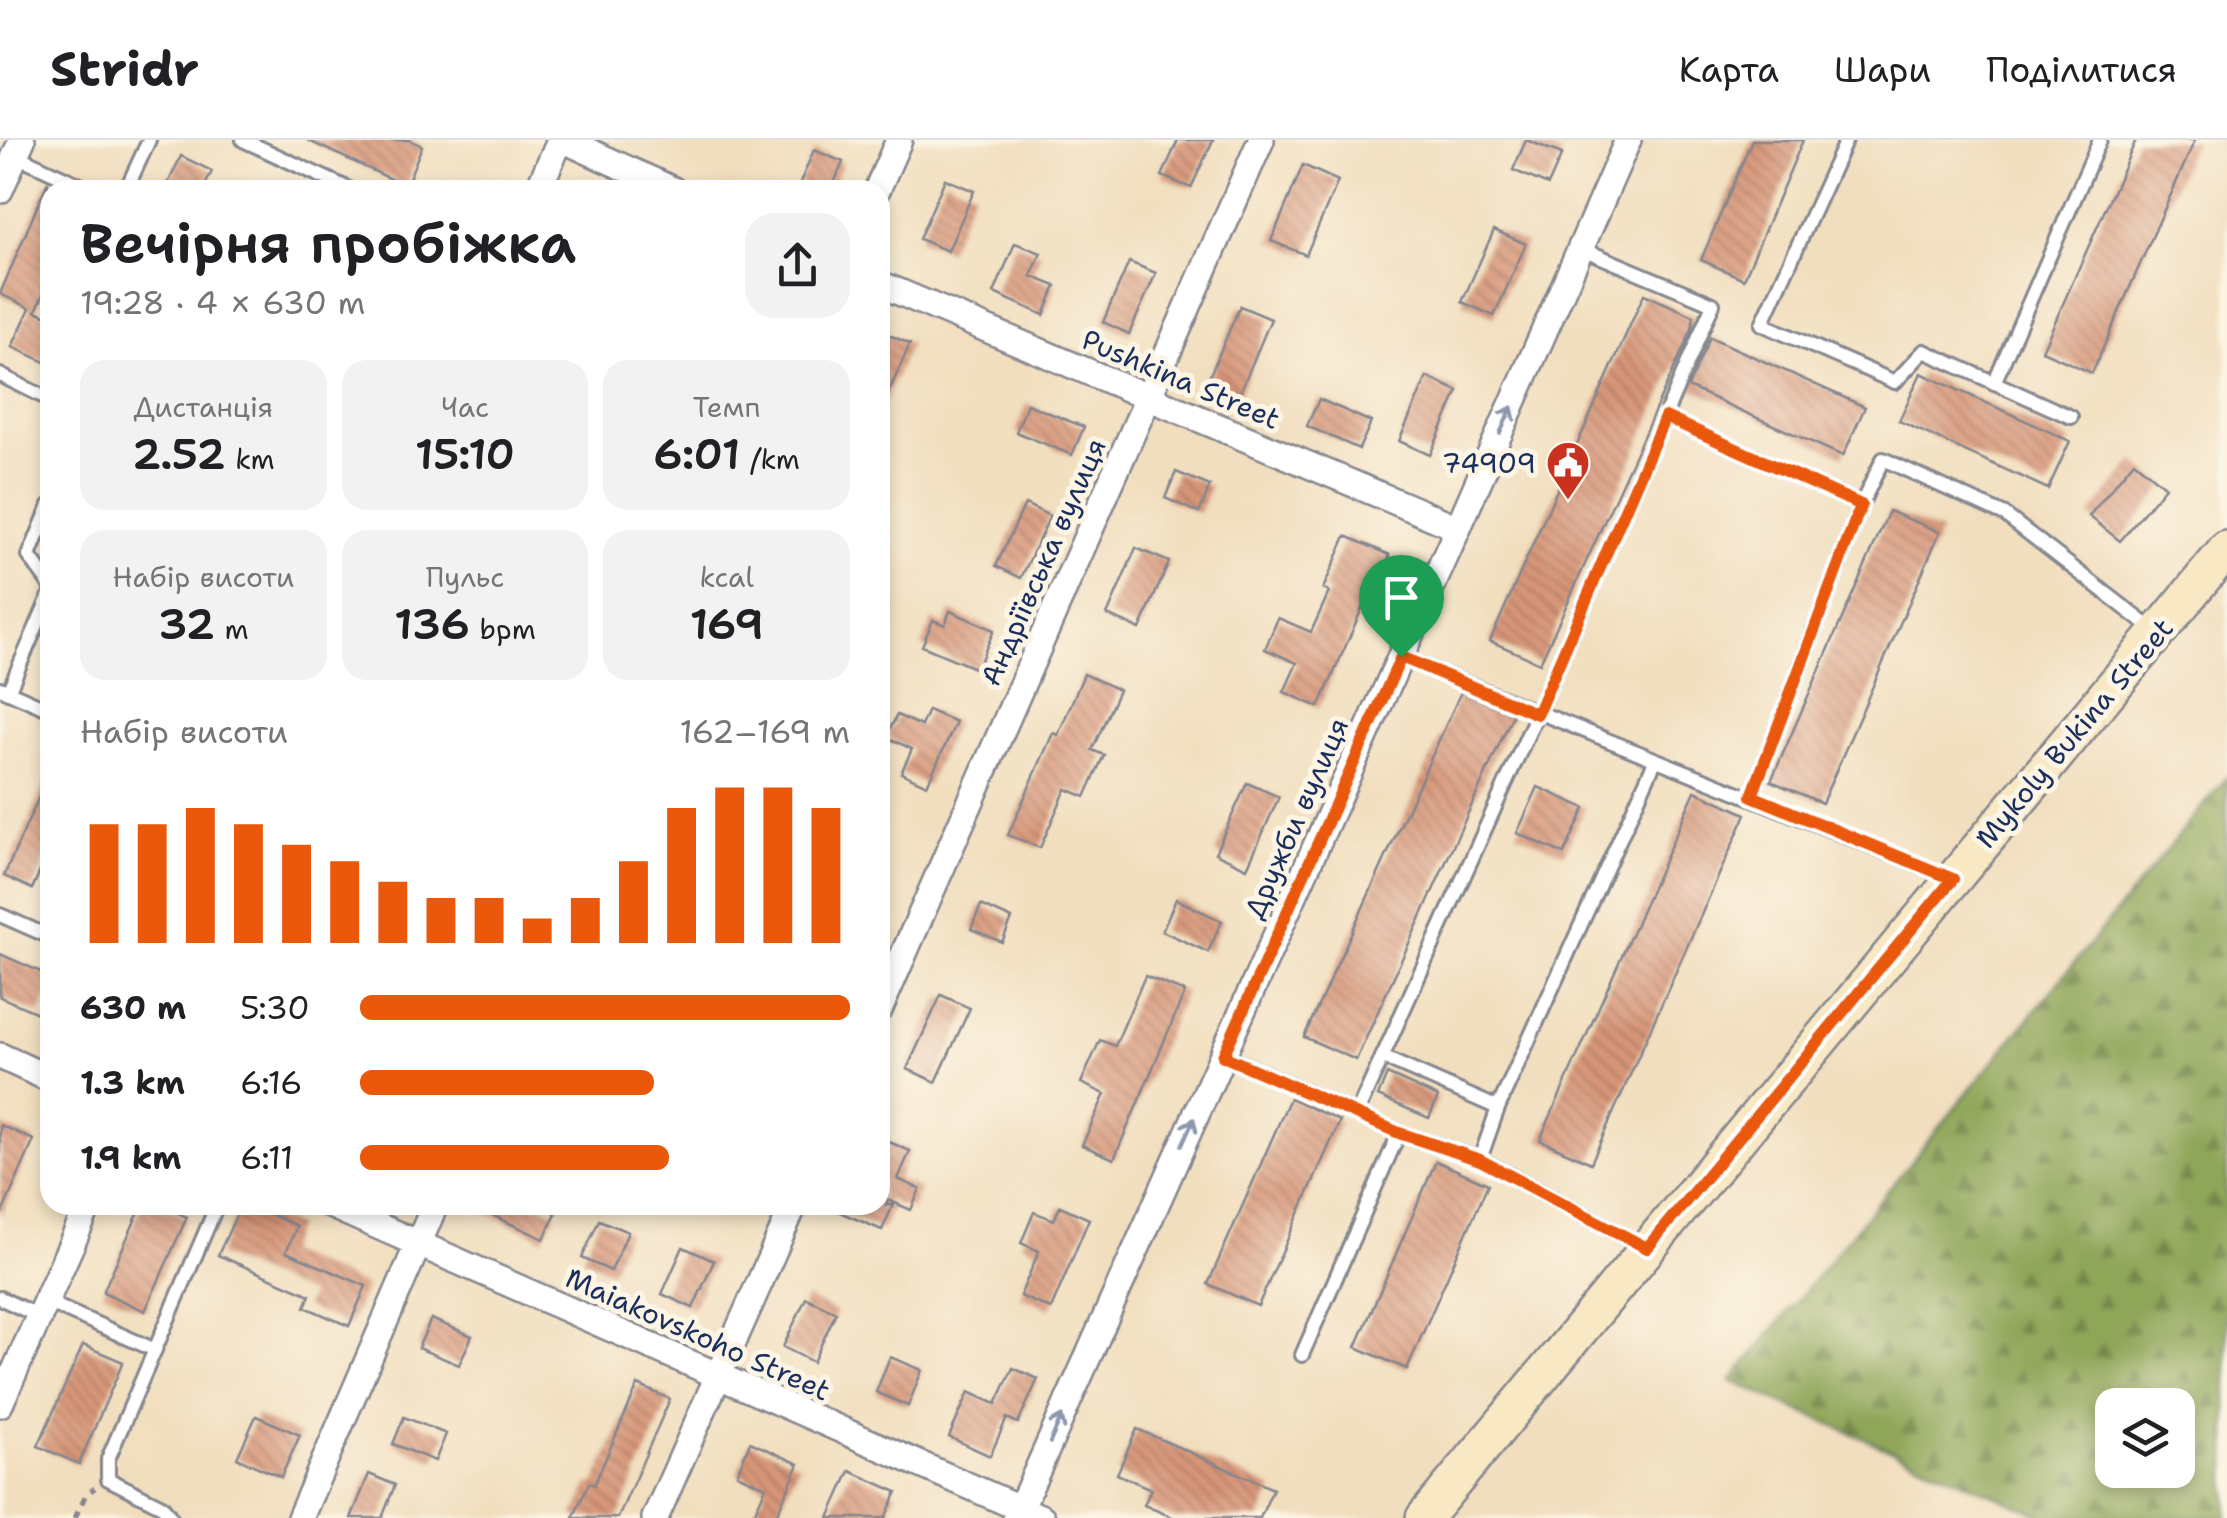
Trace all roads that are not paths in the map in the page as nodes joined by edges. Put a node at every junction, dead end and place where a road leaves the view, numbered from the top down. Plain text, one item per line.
1 (149, 140) edge
2 (243, 140) edge
3 (562, 140) edge
4 (900, 140) edge
5 (1261, 140) edge
6 (1628, 140) edge
7 (1846, 140) edge
8 (2100, 140) edge
9 (18, 148) edge
10 (73, 180) edge
11 (131, 180) edge
12 (329, 180) edge
13 (543, 180) edge
14 (650, 180) edge
15 (882, 180) edge
16 (0, 190) edge
17 (1580, 248) junction
18 (890, 288) edge
19 (0, 375) edge
20 (1994, 383) junction
21 (40, 395) edge
22 (1147, 398) junction
23 (1665, 417) junction
24 (2071, 417) dead end
25 (1861, 505) junction
26 (1458, 528) junction
27 (40, 529) edge
28 (2227, 549) edge
29 (40, 572) edge
30 (40, 616) edge
31 (2157, 633) junction
32 (1401, 657) junction
33 (4, 690) edge
34 (40, 706) edge
35 (1537, 714) junction
36 (1654, 762) junction
37 (1752, 796) junction
38 (1953, 879) junction
39 (0, 914) edge
40 (40, 932) edge
41 (890, 985) edge
42 (0, 1056) edge
43 (1223, 1056) junction
44 (1382, 1058) junction
45 (40, 1074) edge
46 (1498, 1108) junction
47 (1357, 1113) junction
48 (1399, 1133) junction
49 (1480, 1160) junction
50 (84, 1215) edge
51 (213, 1215) edge
52 (353, 1215) edge
53 (431, 1215) edge
54 (790, 1215) edge
55 (419, 1243) junction
56 (1647, 1248) junction
57 (0, 1298) edge
58 (42, 1308) junction
59 (155, 1350) junction
60 (1302, 1354) dead end
61 (720, 1375) junction
62 (0, 1404) edge
63 (1026, 1515) edge
64 (171, 1518) edge
65 (300, 1518) edge
66 (656, 1518) edge
67 (1424, 1518) edge

1 - 11 lane
2 - 12 lane
3 - 13 street
3 - 14 street
4 - 15 street
5 - 22 street, Андріївська вулиця
6 - 17 street, Дружби вулиця
7 - 20 lane
8 - 20 lane
9 - 10 lane
9 - 16 street
17 - 23 lane
26 -> 17 street, Дружби вулиця
18 - 22 street, Pushkina Street
19 - 21 lane
20 - 24 lane
22 - 26 street, Pushkina Street
22 - 41 street, Андріївська вулиця
23 - 25 lane
23 - 35 lane
25 - 31 lane
25 - 37 lane
26 - 32 street, Дружби вулиця
27 - 29 lane
28 - 31 street, Mykoly Bukina Street
30 - 33 lane
31 - 38 street, Mykoly Bukina Street
32 - 35 lane
32 - 43 street, Дружби вулиця
33 - 34 lane
35 - 36 lane
35 - 44 lane
36 - 37 lane
36 - 46 lane
37 - 38 lane
38 - 56 street, Mykoly Bukina Street
39 - 40 lane
42 - 45 street
43 - 47 lane
63 -> 43 street, Дружби вулиця
44 - 46 lane
44 - 47 lane
46 - 49 lane
47 - 48 lane
48 - 49 lane
48 - 60 lane
49 - 56 lane
50 - 58 street
51 - 59 lane
52 - 55 street, Maiakovskoho Street
53 - 55 street
54 - 61 street
55 - 61 street, Maiakovskoho Street
55 - 65 street
56 - 67 street, Mykoly Bukina Street
57 - 58 lane
58 - 59 lane
58 - 62 street
59 - 64 lane
61 - 63 street, Maiakovskoho Street
61 - 66 street

